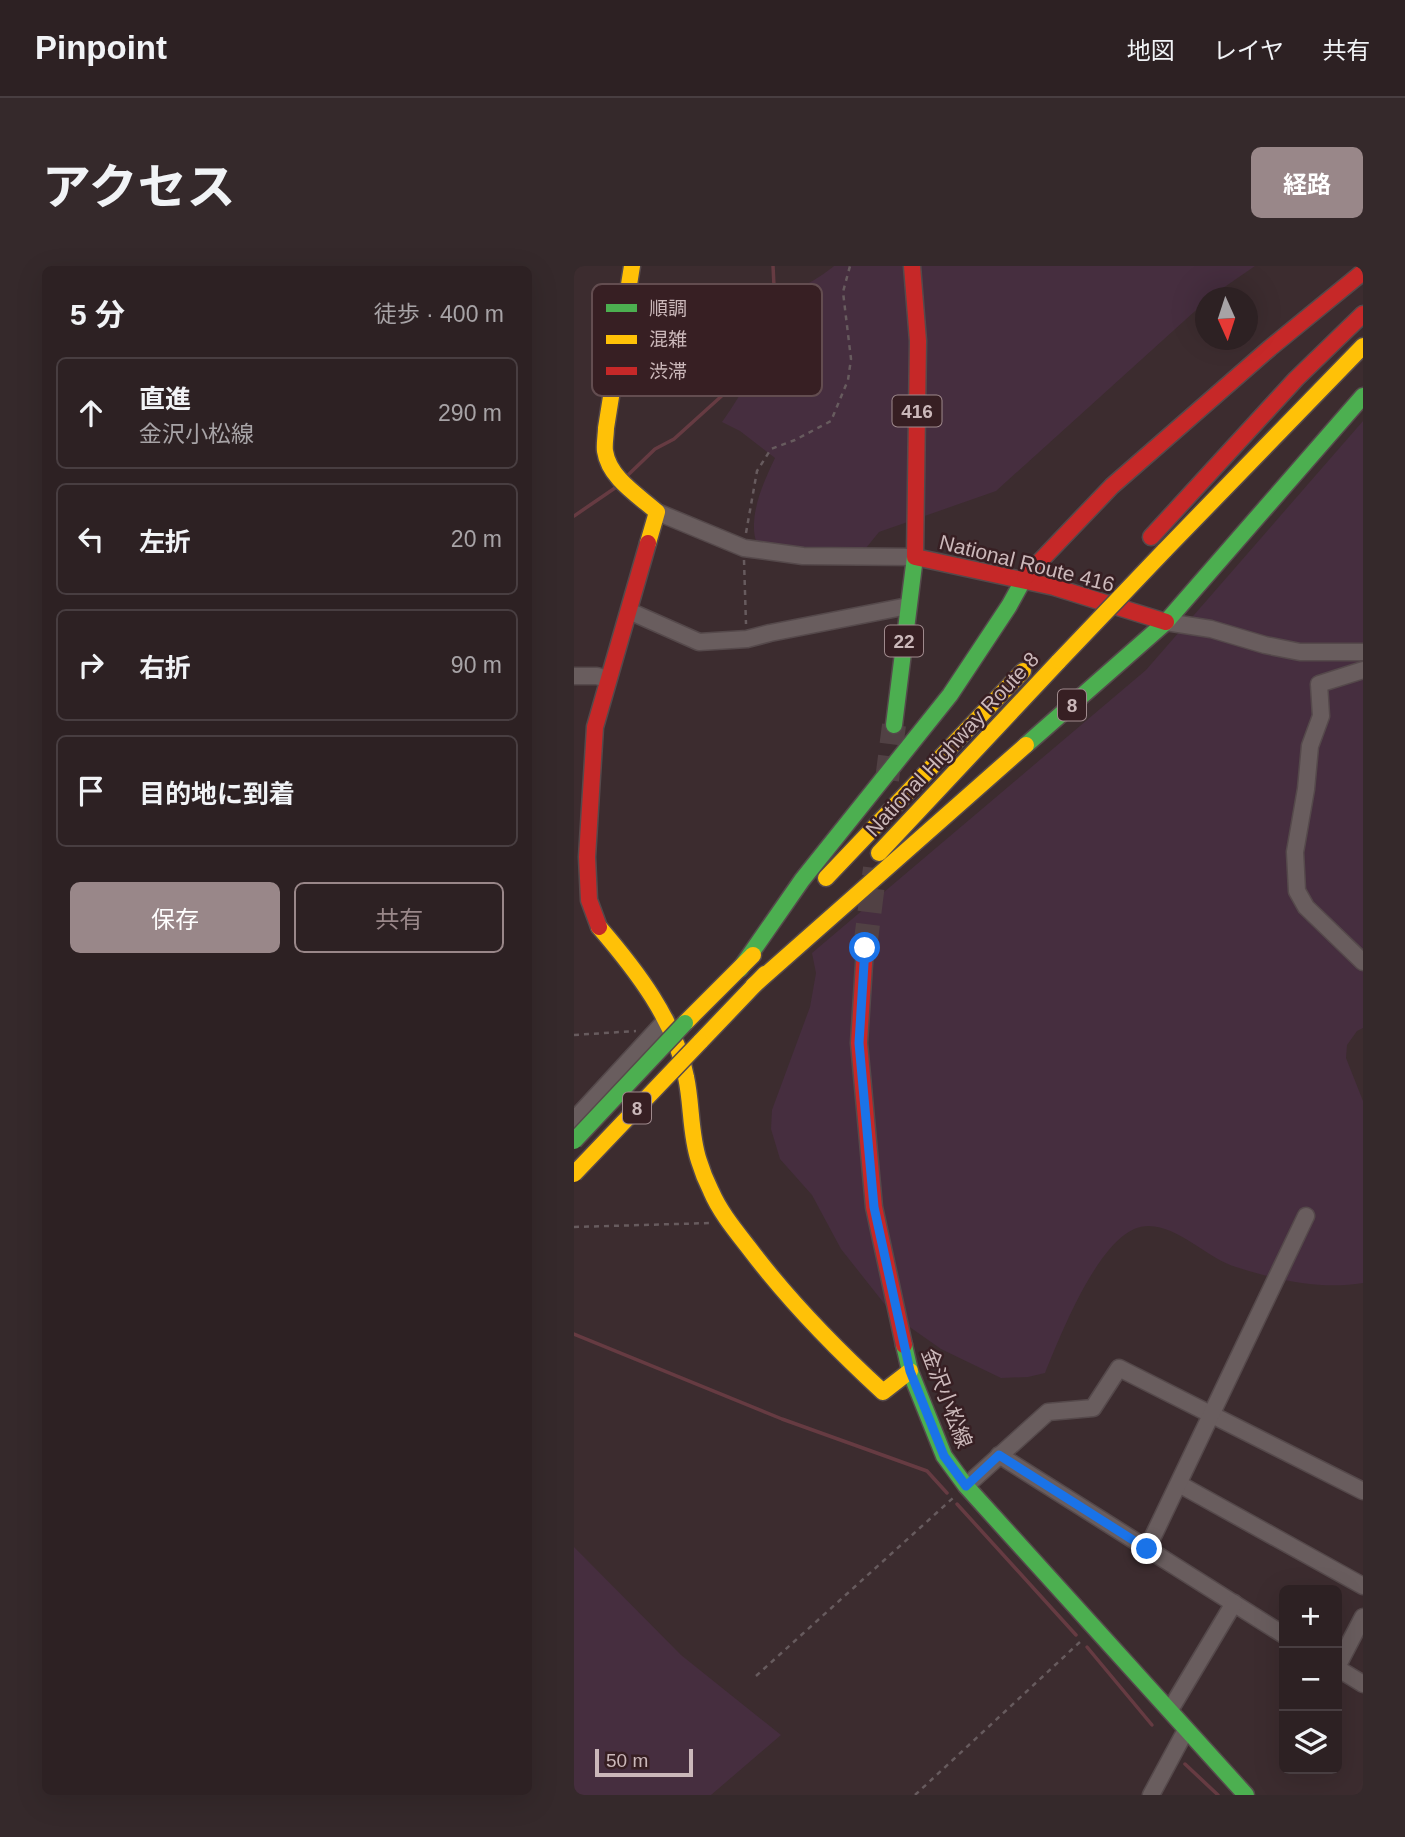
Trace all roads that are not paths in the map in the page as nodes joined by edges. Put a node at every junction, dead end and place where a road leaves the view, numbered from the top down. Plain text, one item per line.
1 (632, 266) edge
2 (912, 266) edge
3 (1363, 272) edge
4 (629, 284) edge
5 (1363, 314) edge
6 (1363, 346) edge
7 (612, 396) edge
8 (1363, 396) edge
9 (657, 512) junction
10 (1146, 542) dead end
11 (915, 557) junction
12 (1022, 580) junction
13 (1104, 587) dead end
14 (908, 606) junction
15 (629, 611) junction
16 (1075, 617) dead end
17 (1166, 622) junction
18 (1363, 653) edge
19 (1038, 656) dead end
20 (1363, 670) edge
21 (574, 676) edge
22 (607, 679) junction
23 (894, 726) tunnel mouth
24 (582, 793) edge
25 (865, 948) tunnel mouth
26 (1363, 962) edge
27 (740, 969) junction
28 (753, 986) junction
29 (662, 1025) junction
30 (574, 1120) edge
31 (574, 1141) edge
32 (574, 1174) edge
33 (1306, 1216) dead end
34 (910, 1371) junction
35 (1213, 1414) junction
36 (999, 1455) junction
37 (1179, 1484) junction
38 (966, 1486) junction
39 (1363, 1490) edge
40 (1147, 1549) junction
41 (1363, 1587) edge
42 (1234, 1603) junction
43 (1363, 1617) edge
44 (1279, 1632) edge
45 (1342, 1657) edge
46 (1342, 1670) edge
47 (1363, 1684) edge
48 (1170, 1710) junction
49 (1186, 1730) junction
50 (1151, 1795) edge
51 (1245, 1795) edge

1 - 4 main road
2 - 11 main road, National Route 416 / 416
3 - 12 main road, 8
5 - 10 main road
6 - 28 main road, National Highway Route 8 / 8, bridge
7 - 9 main road
8 - 17 main road, 8
9 - 11 street
9 - 15 main road
11 - 12 main road, National Route 416
11 - 14 main road, 22
12 - 17 main road, National Route 416
12 - 27 main road, 8
13 - 16 main road
14 - 15 street
14 - 23 main road, 22
15 - 22 main road
17 - 18 street
17 - 28 main road, 8
19 - 27 main road, National Highway Route 8 / 8
20 - 26 street
21 - 22 street
22 - 24 main road
24 - 29 main road
25 - 34 main road, 金沢小松線
27 - 31 main road, National Highway Route 8 / 8, bridge
28 - 32 main road, National Highway Route 8 / 8, bridge
29 - 30 street
29 - 34 main road
33 - 35 street
34 - 38 main road, 金沢小松線
35 - 36 street
35 - 37 street
35 - 39 street
36 - 38 street
36 - 40 street
37 - 40 street
37 - 41 street
38 - 48 main road, 金沢小松線
40 - 42 street
42 - 44 street
42 - 48 street
43 - 45 street
46 - 47 street
48 - 49 main road, 金沢小松線
49 - 50 street
49 - 51 main road, 金沢小松線

